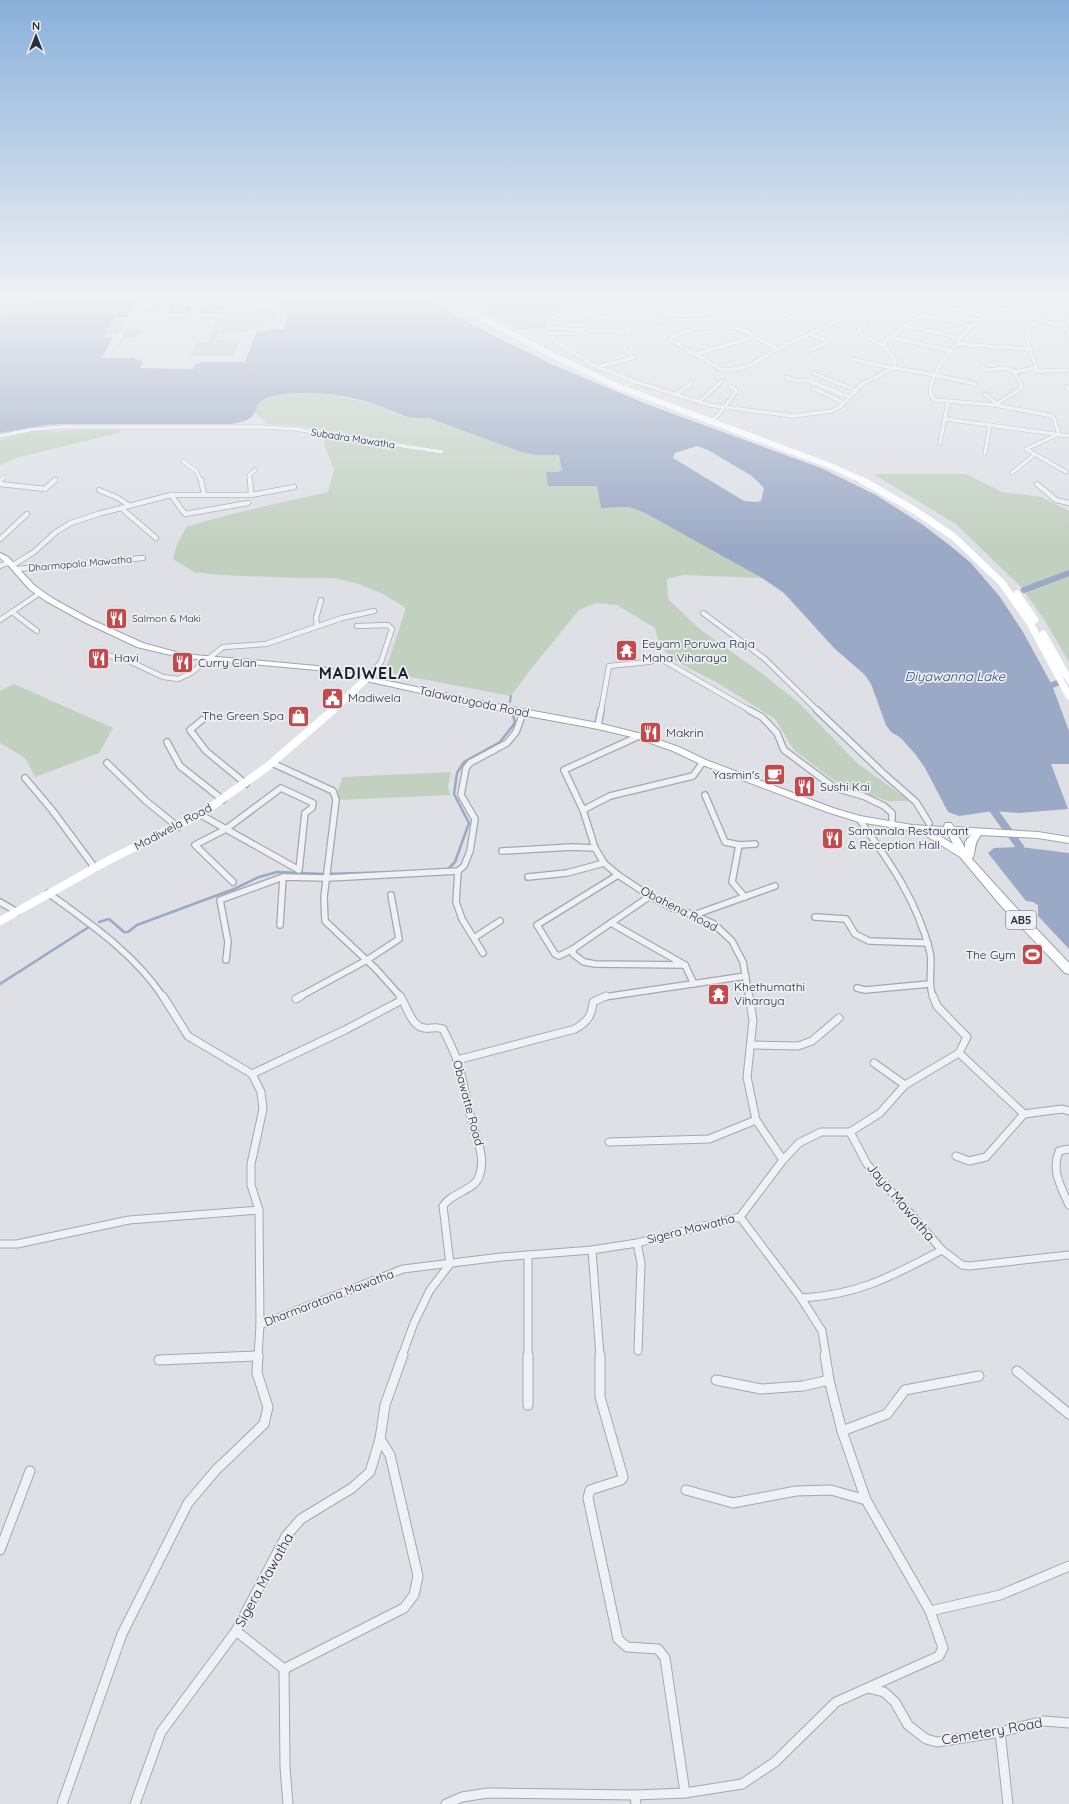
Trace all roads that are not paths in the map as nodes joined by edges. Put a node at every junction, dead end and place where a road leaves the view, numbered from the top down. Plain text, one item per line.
1 (607, 382) edge
2 (616, 382) edge
3 (636, 382) joint
4 (721, 382) edge
5 (811, 382) edge
6 (836, 382) edge
7 (866, 382) edge
8 (933, 382) edge
9 (961, 382) edge
10 (1020, 382) edge
11 (692, 383) dead end
12 (975, 384) dead end
13 (625, 386) junction
14 (730, 386) dead end
15 (812, 388) dead end
16 (855, 390) junction
17 (985, 394) dead end
18 (675, 395) junction
19 (849, 397) junction
20 (700, 402) junction
21 (948, 402) junction
22 (844, 403) junction
23 (996, 404) junction
24 (724, 408) junction
25 (945, 419) junction
26 (712, 420) junction
27 (990, 425) junction
28 (1059, 434) junction
29 (0, 436) edge
30 (1069, 436) edge
31 (940, 443) dead end
32 (442, 452) dead end
33 (985, 453) dead end
34 (1035, 454) junction
35 (183, 461) dead end
36 (255, 470) dead end
37 (1066, 472) dead end
38 (1012, 473) dead end
39 (4, 477) dead end
40 (56, 480) dead end
41 (0, 482) edge
42 (1037, 484) dead end
43 (294, 486) dead end
44 (99, 490) dead end
45 (204, 494) junction
46 (171, 495) junction
47 (250, 495) junction
48 (248, 503) dead end
49 (1069, 503) edge
50 (130, 506) junction
51 (121, 508) junction
52 (27, 514) dead end
53 (156, 538) dead end
54 (0, 539) edge
55 (0, 555) edge
56 (143, 558) dead end
57 (13, 565) junction
58 (0, 566) edge
59 (40, 593) junction
60 (320, 600) dead end
61 (374, 611) dead end
62 (12, 612) junction
63 (702, 613) dead end
64 (0, 620) edge
65 (317, 626) junction
66 (357, 626) dead end
67 (37, 631) dead end
68 (96, 653) dead end
69 (209, 658) junction
70 (367, 678) junction
71 (1066, 683) edge
72 (1069, 696) edge
73 (523, 713) junction
74 (202, 720) dead end
75 (598, 726) junction
76 (638, 736) junction
77 (167, 742) dead end
78 (703, 762) junction
79 (107, 763) dead end
80 (272, 763) junction
81 (25, 778) dead end
82 (246, 784) junction
83 (705, 795) dead end
84 (223, 800) junction
85 (583, 810) junction
86 (201, 815) junction
87 (860, 819) junction
88 (892, 824) junction
89 (925, 826) junction
90 (178, 827) junction
91 (952, 827) junction
92 (227, 829) junction
93 (997, 830) junction
94 (978, 832) junction
95 (1037, 832) junction
96 (1069, 833) edge
97 (1069, 840) edge
98 (755, 844) dead end
99 (739, 845) junction
100 (595, 848) junction
101 (502, 851) dead end
102 (966, 856) junction
103 (604, 863) junction
104 (95, 868) junction
105 (458, 871) junction
106 (328, 875) junction
107 (618, 875) junction
108 (283, 877) junction
109 (528, 877) dead end
110 (233, 882) dead end
111 (775, 886) dead end
112 (48, 893) junction
113 (391, 895) dead end
114 (650, 896) junction
115 (745, 897) junction
116 (0, 902) edge
117 (17, 912) junction
118 (694, 915) junction
119 (815, 917) dead end
120 (0, 921) edge
121 (500, 921) dead end
122 (611, 923) junction
123 (280, 925) dead end
124 (474, 938) junction
125 (928, 943) junction
126 (573, 949) junction
127 (483, 953) dead end
128 (226, 960) dead end
129 (367, 960) junction
130 (685, 966) junction
131 (1069, 970) edge
132 (746, 976) junction
133 (694, 984) junction
134 (929, 984) junction
135 (857, 988) dead end
136 (296, 999) dead end
137 (402, 1000) junction
138 (840, 1018) dead end
139 (751, 1045) junction
140 (958, 1053) junction
141 (457, 1060) junction
142 (874, 1063) dead end
143 (252, 1074) junction
144 (905, 1085) junction
145 (1069, 1110) edge
146 (1024, 1114) junction
147 (756, 1120) junction
148 (850, 1132) junction
149 (609, 1142) dead end
150 (1069, 1149) edge
151 (956, 1156) dead end
152 (783, 1160) junction
153 (1069, 1205) edge
154 (259, 1210) junction
155 (740, 1217) junction
156 (637, 1243) junction
157 (0, 1244) edge
158 (592, 1250) junction
159 (942, 1250) junction
160 (1069, 1254) edge
161 (528, 1255) junction
162 (450, 1264) junction
163 (403, 1269) joint
164 (800, 1298) junction
165 (260, 1325) junction
166 (638, 1351) dead end
167 (258, 1356) junction
168 (159, 1360) dead end
169 (1017, 1371) dead end
170 (979, 1376) dead end
171 (716, 1380) dead end
172 (829, 1380) junction
173 (528, 1405) dead end
174 (1069, 1414) edge
175 (842, 1431) junction
176 (380, 1439) junction
177 (30, 1471) dead end
178 (686, 1490) dead end
179 (866, 1500) junction
180 (0, 1550) edge
181 (1069, 1566) edge
182 (930, 1611) junction
183 (236, 1631) junction
184 (284, 1669) junction
185 (868, 1688) junction
186 (1069, 1723) edge
187 (1000, 1732) junction
188 (685, 1793) junction
189 (636, 1800) edge
190 (62, 1804) edge
191 (135, 1804) edge
192 (288, 1804) edge
193 (446, 1804) edge
194 (1008, 1804) edge

1 - 26 main road
2 - 13 main road
3 - 13 street
3 - 18 street
4 - 20 street
5 - 19 street
6 - 16 street
7 - 16 street
8 - 21 street
9 - 12 street
10 - 23 street
11 - 18 street
13 - 26 main road
14 - 24 street
15 - 22 street
16 - 19 street
17 - 23 street
18 - 20 street
19 - 22 street
20 - 24 street
21 - 23 street
21 - 25 street
22 - 24 street
23 - 28 street
24 - 26 street
25 - 27 street
25 - 31 street
26 - 71 main road
27 - 28 street
27 - 33 street
28 - 30 street
28 - 34 street
29 - 32 street, Subadra Mawatha
34 - 37 street
34 - 38 street
35 - 45 street
36 - 47 street
39 - 41 street
40 - 41 street
42 - 49 street
43 - 47 street, Dharmapala Mawatha
44 - 50 street
45 - 46 street, Dharmapala Mawatha
45 - 47 street, Dharmapala Mawatha
46 - 48 street
46 - 50 street, Dharmapala Mawatha
50 - 51 street, Dharmapala Mawatha
51 - 53 street
51 - 57 street, Dharmapala Mawatha
52 - 54 street
55 - 57 main road, Talawatugoda Road
56 - 57 street, Dharmapala Mawatha
57 - 58 street
57 - 59 main road, Talawatugoda Road
59 - 62 street
59 - 69 main road, Talawatugoda Road
60 - 65 street
61 - 65 street
62 - 64 street
62 - 67 street
63 - 89 street
65 - 69 street
66 - 70 street
68 - 69 street
69 - 70 main road, Talawatugoda Road
70 - 73 main road, Talawatugoda Road
70 - 80 main road, Madiwela Road
71 - 72 main road
73 - 75 main road, Talawatugoda Road
73 - 105 street
74 - 82 street
75 - 76 main road, Talawatugoda Road
75 - 88 street
76 - 78 main road, Talawatugoda Road
76 - 85 street, Obahena Road
77 - 84 street
78 - 85 street
78 - 87 main road, Talawatugoda Road
79 - 90 street
80 - 82 main road, Madiwela Road
80 - 106 street
81 - 104 street
82 - 84 main road, Madiwela Road
83 - 99 street
84 - 86 main road, Madiwela Road
85 - 100 street, Obahena Road
86 - 90 main road, Madiwela Road
86 - 92 street
87 - 88 main road, Talawatugoda Road
87 - 125 street
88 - 89 main road, Talawatugoda Road
89 - 91 main road, Talawatugoda Road
89 - 102 main road, AB5
90 - 104 main road, Madiwela Road
91 - 93 main road, Talawatugoda Road
91 - 94 main road, Talawatugoda Road
91 - 102 main road, AB5
92 - 92 street
92 - 110 street
93 - 94 main road, Talawatugoda Road
93 - 95 main road, Talawatugoda Road
94 - 102 main road
95 - 96 main road, Talawatugoda Road
95 - 97 main road, Talawatugoda Road
98 - 99 street
99 - 115 street
100 - 101 street
100 - 103 street, Obahena Road
102 - 131 main road, AB5
103 - 107 street, Obahena Road
103 - 109 street
104 - 112 main road, Madiwela Road
105 - 106 street
105 - 124 street
106 - 108 street
106 - 129 street
107 - 114 street, Obahena Road
107 - 126 street
108 - 123 street
108 - 128 street
111 - 115 street
112 - 117 main road, Madiwela Road
112 - 143 street
113 - 129 street
114 - 118 street, Obahena Road
114 - 122 street
115 - 118 street
116 - 117 street
117 - 120 main road, Madiwela Road
118 - 132 street, Obahena Road
119 - 125 street
121 - 124 street
122 - 126 street
122 - 130 street
124 - 127 street
125 - 134 street
126 - 130 street
129 - 136 street
129 - 137 street
130 - 133 street
132 - 133 street
132 - 139 street, Obahena Road
133 - 141 street
134 - 135 street
134 - 140 street
137 - 141 street, Obawatte Road
137 - 143 street
138 - 139 street
139 - 147 street, Obahena Road
140 - 144 street
140 - 146 street
141 - 162 street, Obawatte Road
142 - 144 street
143 - 154 street, Dharmaratana Mawatha
144 - 148 street
145 - 146 street
146 - 151 street
147 - 149 street
147 - 152 street, Obahena Road
148 - 152 street, Sigera Mawatha
148 - 159 street, Jaya Mawatha
150 - 153 street
152 - 155 street, Sigera Mawatha
154 - 157 street
154 - 165 street, Dharmaratana Mawatha
155 - 156 street, Sigera Mawatha
155 - 164 street
156 - 158 street, Sigera Mawatha
156 - 166 street
158 - 161 street, Sigera Mawatha
158 - 188 street
159 - 160 street, Jaya Mawatha
159 - 164 street, Jaya Mawatha
161 - 162 street, Sigera Mawatha
161 - 173 street
162 - 163 street, Sigera Mawatha
162 - 176 street, Sigera Mawatha
163 - 165 street, Dharmaratana Mawatha
164 - 172 street
165 - 167 street
167 - 168 street
167 - 190 street
169 - 174 street
170 - 175 street
171 - 172 street
172 - 175 street
175 - 179 street
176 - 183 street, Sigera Mawatha
176 - 184 street
177 - 180 street
178 - 179 street
179 - 182 street
181 - 182 street
182 - 185 street
183 - 184 street
183 - 191 street, Sigera Mawatha
184 - 192 street
185 - 187 street, Cemetery Road
185 - 188 street
186 - 187 street, Cemetery Road
187 - 194 street
188 - 189 street
189 - 193 street

